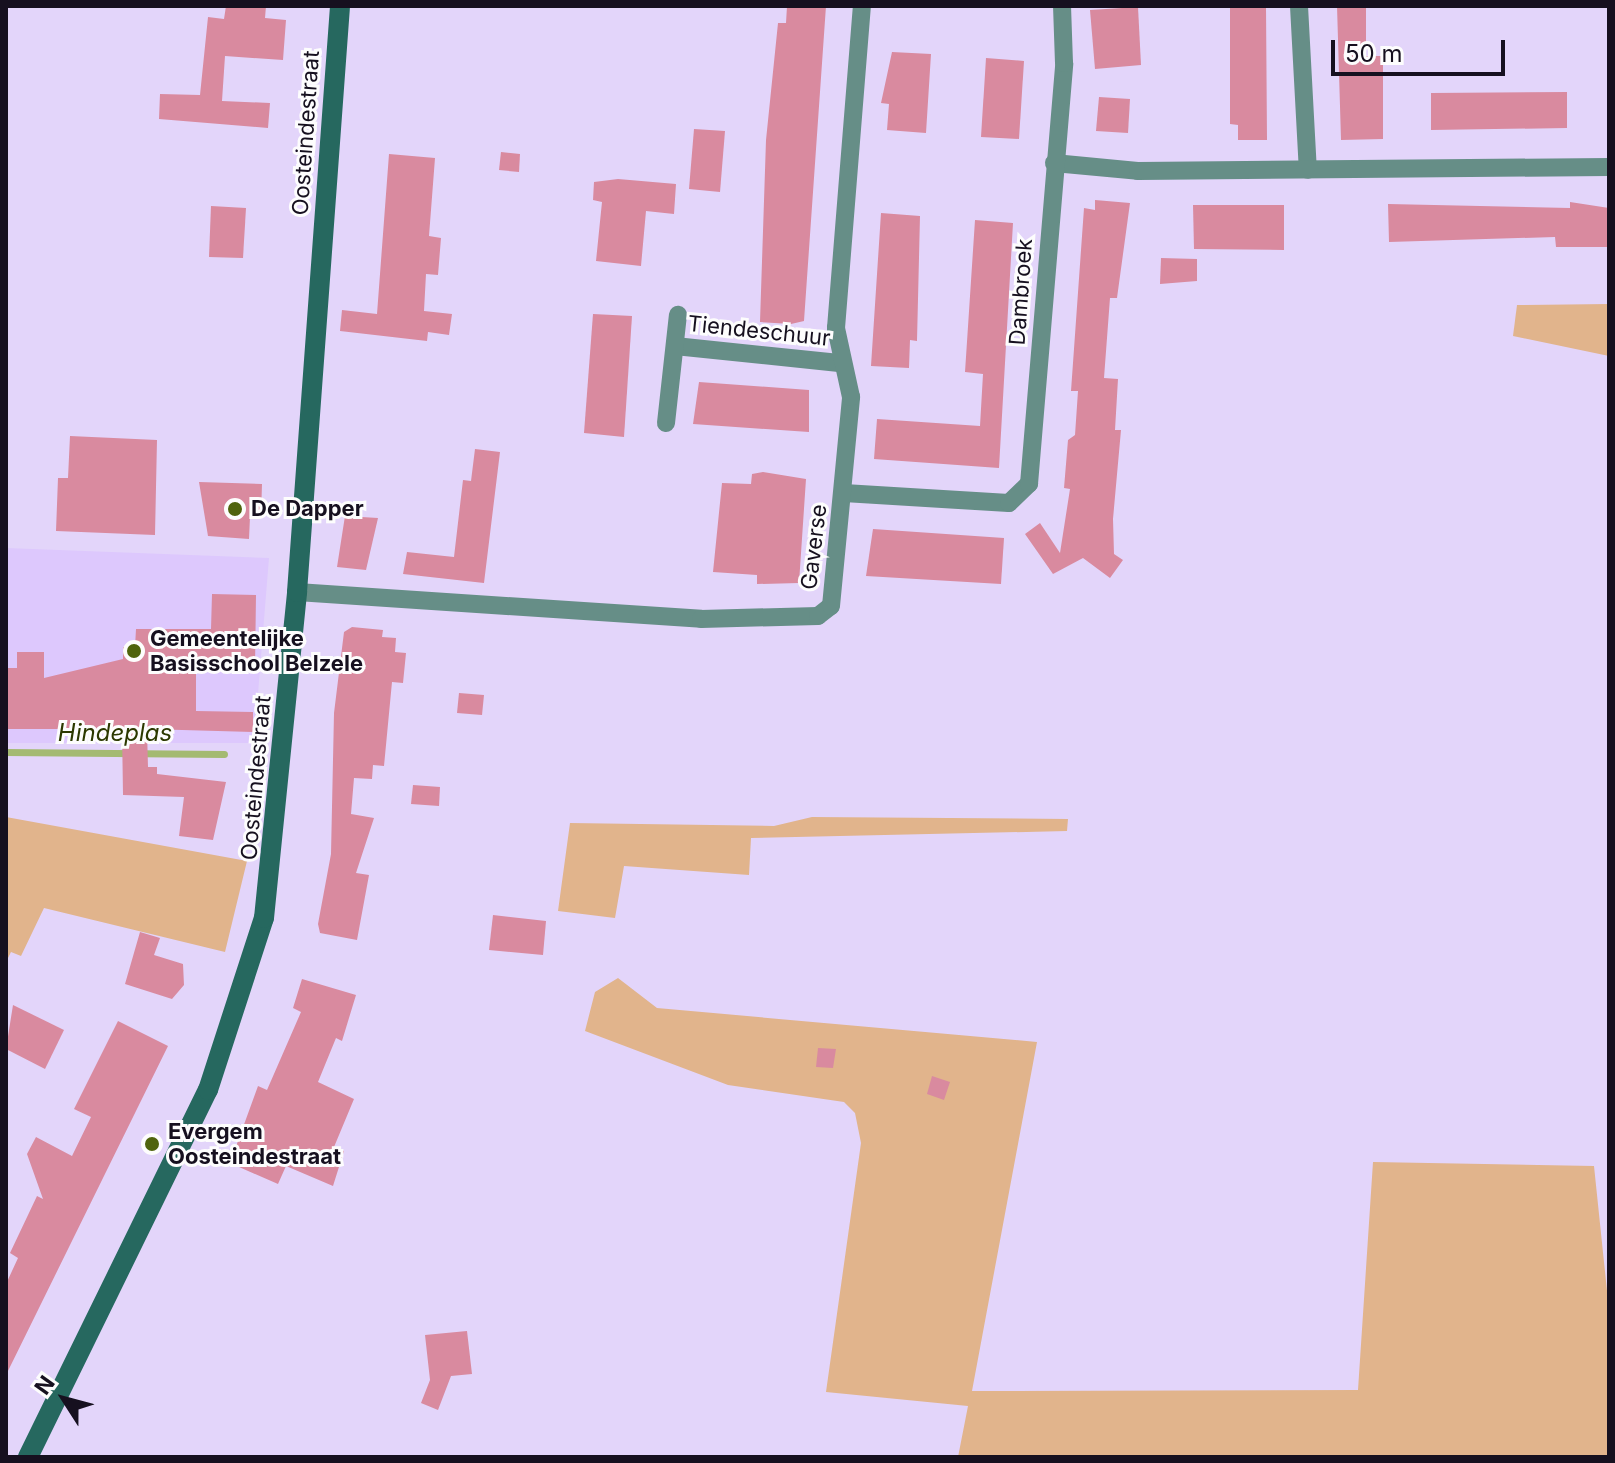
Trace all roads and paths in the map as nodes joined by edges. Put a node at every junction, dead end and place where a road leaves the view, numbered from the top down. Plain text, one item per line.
1 (340, 6) edge
2 (862, 6) edge
3 (1062, 6) edge
4 (1299, 6) edge
5 (1054, 163) junction
6 (1609, 167) edge
7 (1308, 170) junction
8 (678, 315) dead end
9 (675, 346) junction
10 (839, 363) junction
11 (666, 423) dead end
12 (844, 493) junction
13 (297, 592) junction
14 (28, 1457) edge

1 - 13 street, Oosteindestraat
2 - 10 street, Gaverse
3 - 5 street
4 - 7 street
5 - 7 street
5 - 12 street, Dambroek
6 - 7 street
8 - 9 street, Tiendeschuur
9 - 10 street, Tiendeschuur
9 - 11 street, Tiendeschuur
10 - 12 street, Gaverse
12 - 13 street, Gaverse
13 - 14 street, Oosteindestraat

